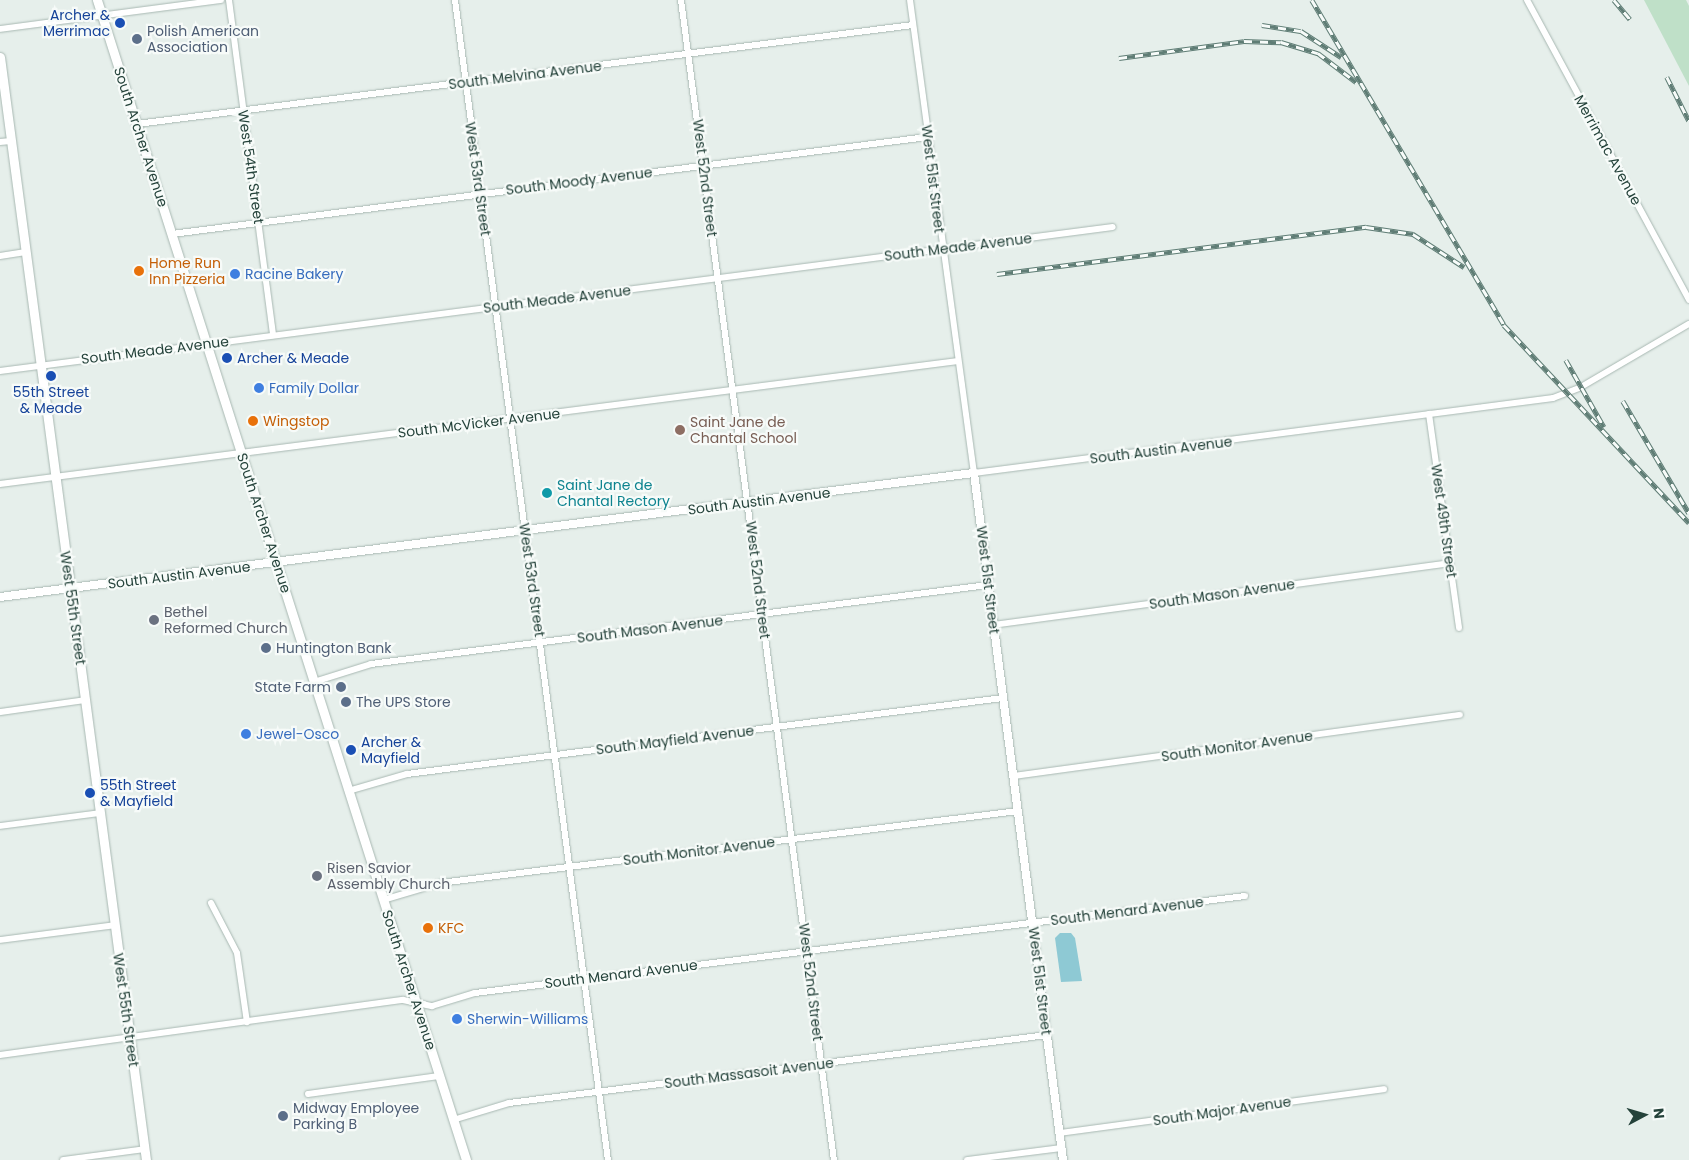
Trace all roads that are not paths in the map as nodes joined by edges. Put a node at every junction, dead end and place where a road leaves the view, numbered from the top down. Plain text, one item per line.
1 (97, 0) edge
2 (221, 0) edge
3 (229, 0) edge
4 (455, 0) edge
5 (681, 0) edge
6 (910, 0) edge
7 (1527, 0) edge
8 (102, 15) junction
9 (913, 25) junction
10 (0, 29) edge
11 (688, 54) junction
12 (0, 57) edge
13 (466, 82) junction
14 (243, 110) junction
15 (137, 124) junction
16 (927, 137) junction
17 (11, 141) junction
18 (0, 142) edge
19 (704, 166) junction
20 (480, 194) junction
21 (258, 223) junction
22 (1113, 227) dead end
23 (172, 234) junction
24 (942, 250) junction
25 (26, 252) junction
26 (0, 256) edge
27 (718, 278) junction
28 (1689, 300) edge
29 (496, 307) junction
30 (1689, 324) edge
31 (273, 335) junction
32 (207, 344) junction
33 (958, 361) junction
34 (41, 365) junction
35 (0, 371) edge
36 (733, 390) junction
37 (1429, 414) junction
38 (510, 418) junction
39 (242, 453) junction
40 (974, 473) junction
41 (56, 477) junction
42 (0, 484) edge
43 (748, 502) junction
44 (524, 531) junction
45 (278, 563) junction
46 (1450, 563) junction
47 (988, 585) junction
48 (70, 588) junction
49 (0, 598) edge
50 (763, 615) junction
51 (994, 625) junction
52 (1459, 628) dead end
53 (540, 642) junction
54 (314, 682) junction
55 (1003, 698) junction
56 (85, 700) junction
57 (0, 712) edge
58 (1460, 716) dead end
59 (777, 727) junction
60 (555, 755) junction
61 (1013, 776) junction
62 (348, 791) junction
63 (1018, 811) junction
64 (100, 813) junction
65 (0, 826) edge
66 (792, 839) junction
67 (570, 867) junction
68 (1245, 896) dead end
69 (383, 900) junction
70 (211, 903) dead end
71 (1032, 923) junction
72 (115, 925) junction
73 (0, 940) edge
74 (807, 952) junction
75 (584, 979) junction
76 (416, 1003) junction
77 (247, 1022) junction
78 (1047, 1035) junction
79 (130, 1037) junction
80 (0, 1055) edge
81 (822, 1064) junction
82 (439, 1076) junction
83 (1384, 1089) dead end
84 (599, 1092) junction
85 (308, 1094) dead end
86 (454, 1120) junction
87 (1060, 1133) junction
88 (1062, 1148) junction
89 (145, 1149) junction
90 (63, 1160) edge
91 (146, 1160) edge
92 (466, 1160) edge
93 (608, 1160) edge
94 (834, 1160) edge
95 (968, 1160) edge
96 (1063, 1160) edge

1 - 8 main road, South Archer Avenue
2 - 8 street
3 - 14 street, West 54th Street
4 - 13 street, West 53rd Street
5 - 11 street, West 52nd Street
6 - 9 street, West 51st Street
7 - 28 street, Merrimac Avenue
8 - 10 street
8 - 15 main road, South Archer Avenue
9 - 11 street, South Melvina Avenue
9 - 16 street, West 51st Street
11 - 13 street, South Melvina Avenue
11 - 19 street, West 52nd Street
12 - 17 main road, West 55th Street
13 - 14 street, South Melvina Avenue
13 - 20 street, West 53rd Street
14 - 15 street, South Melvina Avenue
14 - 21 street, West 54th Street
15 - 23 main road, South Archer Avenue
16 - 19 street, South Moody Avenue
16 - 24 street, West 51st Street
17 - 18 street
17 - 25 main road, West 55th Street
19 - 20 street, South Moody Avenue
19 - 27 street, West 52nd Street
20 - 21 street, South Moody Avenue
20 - 29 street, West 53rd Street
21 - 23 street, South Moody Avenue
21 - 31 street, West 54th Street
22 - 24 street, South Meade Avenue
23 - 32 main road, South Archer Avenue
24 - 27 street, South Meade Avenue
24 - 33 street, West 51st Street
25 - 26 street
25 - 34 main road, West 55th Street
27 - 29 street, South Meade Avenue
27 - 36 street, West 52nd Street
29 - 31 street, South Meade Avenue
29 - 38 street, West 53rd Street
30 - 37 street, South Austin Avenue
31 - 32 street, South Meade Avenue
32 - 34 street, South Meade Avenue
32 - 39 main road, South Archer Avenue
33 - 36 street, South McVicker Avenue
33 - 40 street, West 51st Street
34 - 35 street, South Meade Avenue
34 - 41 main road, West 55th Street
36 - 38 street, South McVicker Avenue
36 - 43 street, West 52nd Street
37 - 40 street, South Austin Avenue
37 - 46 street, West 49th Street
38 - 39 street, South McVicker Avenue
38 - 44 street, West 53rd Street
39 - 41 street, South McVicker Avenue
39 - 45 main road, South Archer Avenue
40 - 43 street, South Austin Avenue
40 - 47 street, West 51st Street
41 - 42 street, South McVicker Avenue
41 - 48 main road, West 55th Street
43 - 44 street, South Austin Avenue
43 - 50 street, West 52nd Street
44 - 45 street, South Austin Avenue
44 - 53 street, West 53rd Street
45 - 48 street, South Austin Avenue
45 - 54 main road, South Archer Avenue
46 - 51 street, South Mason Avenue
46 - 52 street, West 49th Street
47 - 50 street, South Mason Avenue
47 - 51 street, West 51st Street
48 - 49 street, South Austin Avenue
48 - 56 main road, West 55th Street
50 - 53 street, South Mason Avenue
50 - 59 street, West 52nd Street
51 - 55 street, West 51st Street
53 - 54 street, South Mason Avenue
53 - 60 street, West 53rd Street
54 - 62 main road, South Archer Avenue
55 - 59 street, South Mayfield Avenue
55 - 61 street, West 51st Street
56 - 57 street
56 - 64 main road, West 55th Street
58 - 61 street, South Monitor Avenue
59 - 60 street, South Mayfield Avenue
59 - 66 street, West 52nd Street
60 - 62 street, South Mayfield Avenue
60 - 67 street, West 53rd Street
61 - 63 street, West 51st Street
62 - 69 main road, South Archer Avenue
63 - 66 street, South Monitor Avenue
63 - 71 street, West 51st Street
64 - 65 street
64 - 72 main road, West 55th Street
66 - 67 street, South Monitor Avenue
66 - 74 street, West 52nd Street
67 - 69 street, South Monitor Avenue
67 - 75 street, West 53rd Street
68 - 71 street, South Menard Avenue
69 - 76 main road, South Archer Avenue
70 - 77 street
71 - 74 street, South Menard Avenue
71 - 78 street, West 51st Street
72 - 73 street
72 - 79 main road, West 55th Street
74 - 75 street, South Menard Avenue
74 - 81 street, West 52nd Street
75 - 76 street, South Menard Avenue
75 - 84 street, West 53rd Street
76 - 77 street, South Menard Avenue
76 - 82 main road, South Archer Avenue
77 - 79 street, South Menard Avenue
78 - 81 street, South Massasoit Avenue
78 - 87 street, West 51st Street
79 - 80 street, South Menard Avenue
79 - 89 main road, West 55th Street
81 - 84 street, South Massasoit Avenue
81 - 94 street, West 52nd Street
82 - 85 street
82 - 86 main road, South Archer Avenue
83 - 87 street, South Major Avenue
84 - 86 street, South Massasoit Avenue
84 - 93 street, West 53rd Street
86 - 92 main road, South Archer Avenue
87 - 88 street, West 51st Street
88 - 95 street
88 - 96 street, West 51st Street
89 - 90 street
89 - 91 main road, West 55th Street

